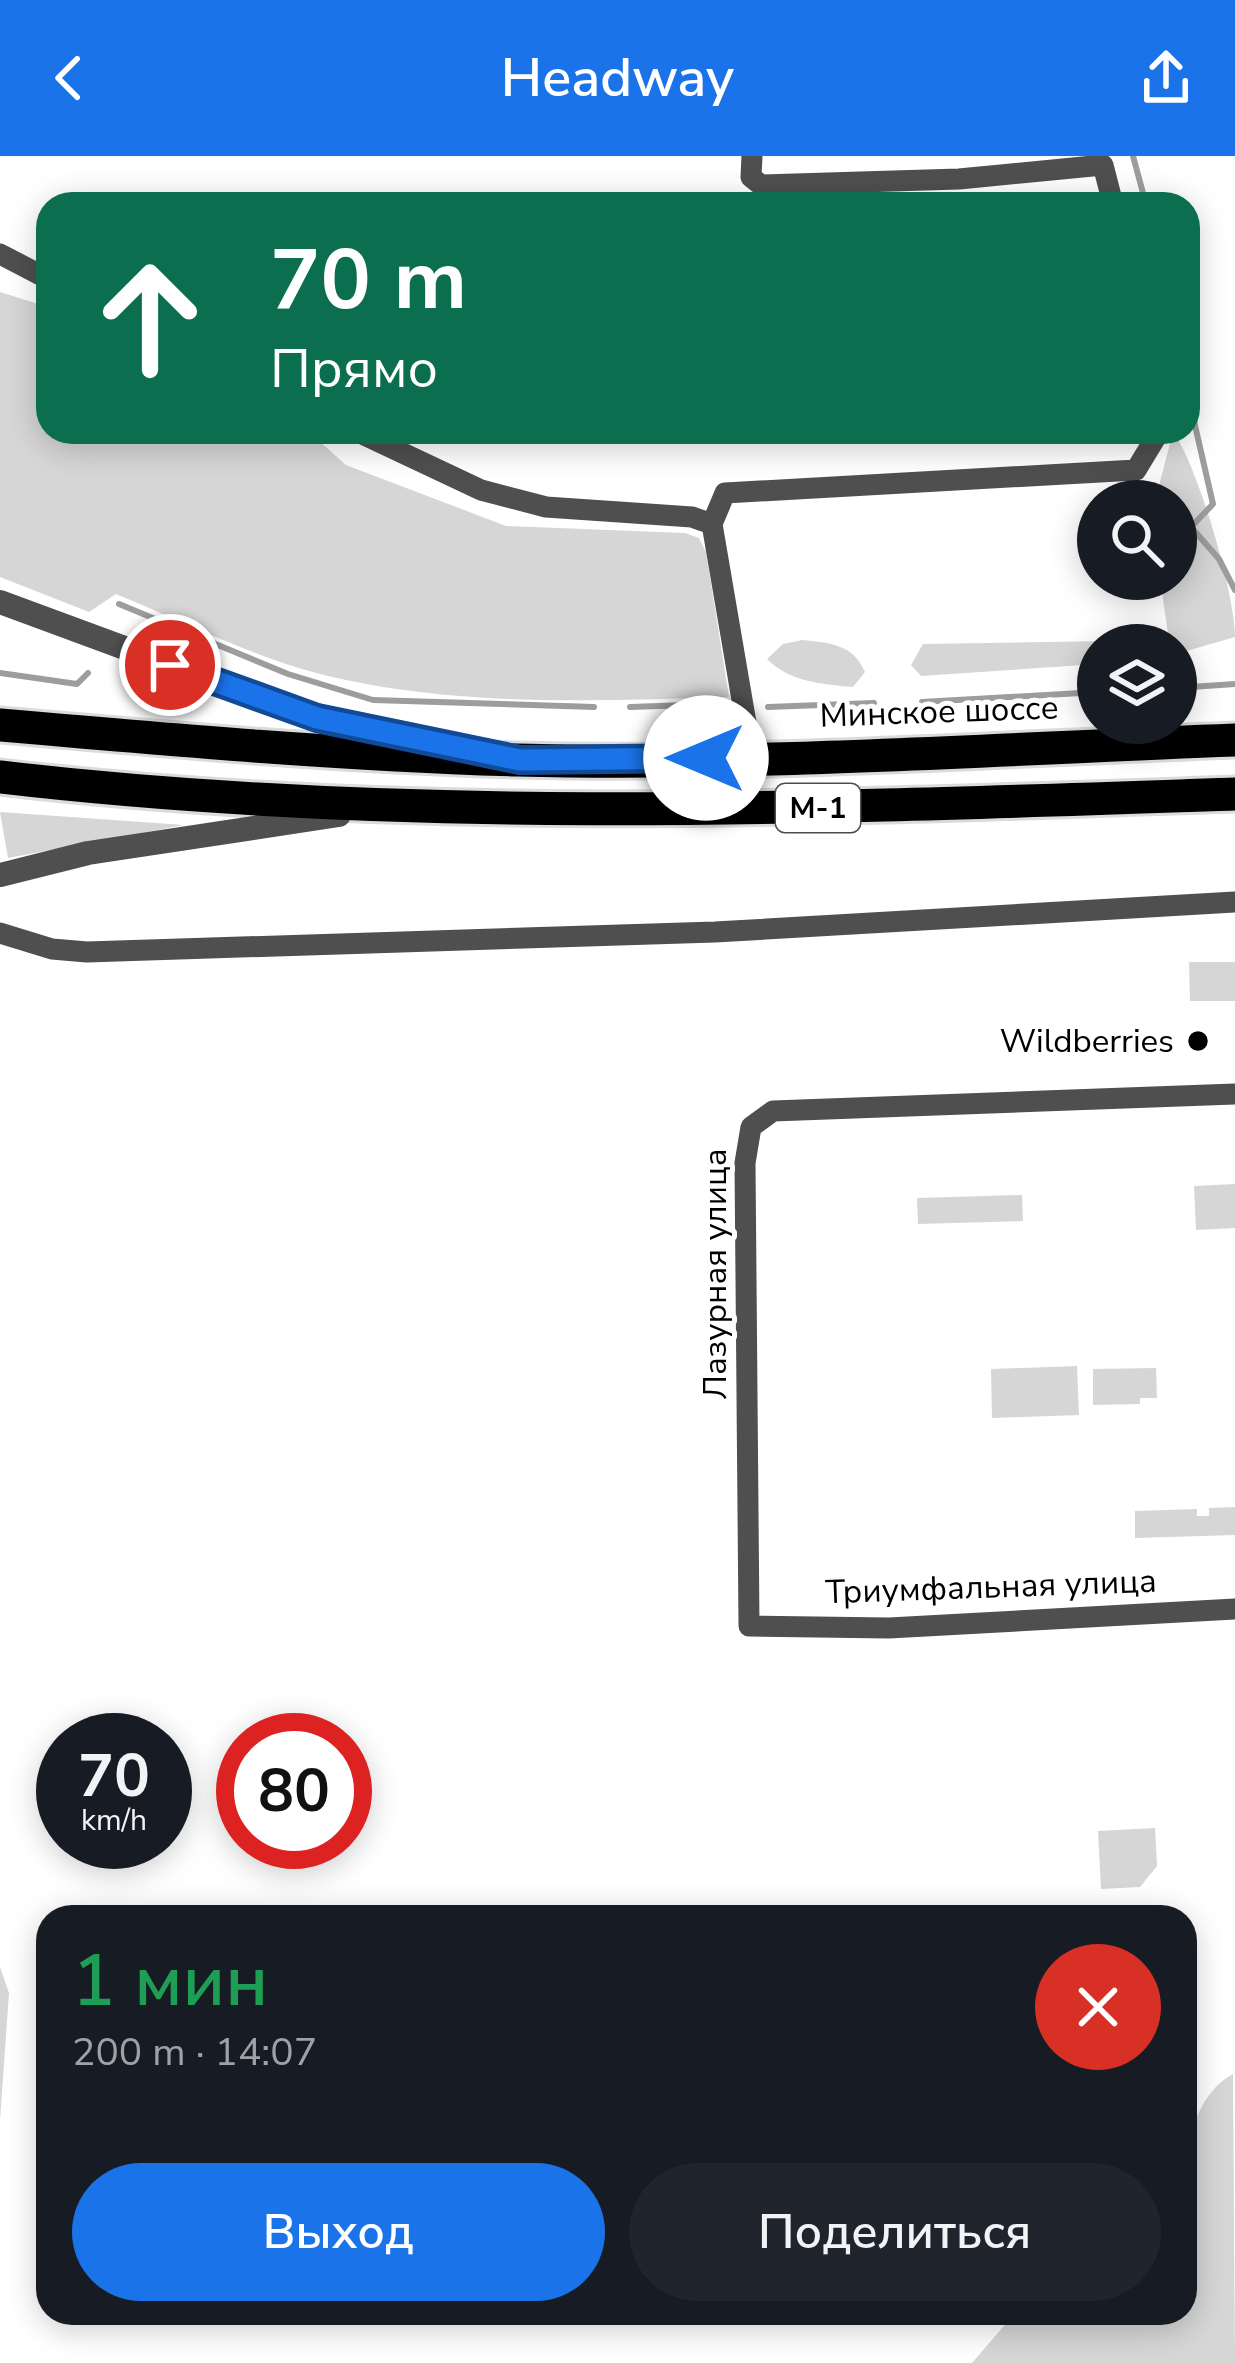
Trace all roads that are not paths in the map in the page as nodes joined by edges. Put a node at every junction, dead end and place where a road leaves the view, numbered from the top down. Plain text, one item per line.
1 (1102, 160) edge
2 (751, 163) edge
3 (1110, 192) edge
4 (0, 254) edge
5 (36, 273) edge
6 (385, 444) edge
7 (1152, 444) edge
8 (712, 524) junction
9 (0, 602) edge
10 (0, 724) edge
11 (1235, 740) edge
12 (752, 758) junction
13 (520, 760) junction
14 (0, 777) edge
15 (1235, 794) edge
16 (401, 806) junction
17 (6, 873) edge
18 (1235, 902) edge
19 (0, 933) edge
20 (1235, 1094) edge
21 (1235, 1609) edge
22 (748, 1626) joint

1 - 2 street
1 - 3 street
4 - 5 street
6 - 8 street
7 - 8 street
8 - 12 street
9 - 13 street
10 - 13 highway, Минское шоссе / М-1
11 - 12 highway, Минское шоссе / М-1
12 - 13 highway, Минское шоссе / М-1
14 - 16 highway, М-1
15 - 16 highway, М-1
16 - 17 street
18 - 19 street
20 - 22 street, Лазурная улица
21 - 22 street, Триумфальная улица

